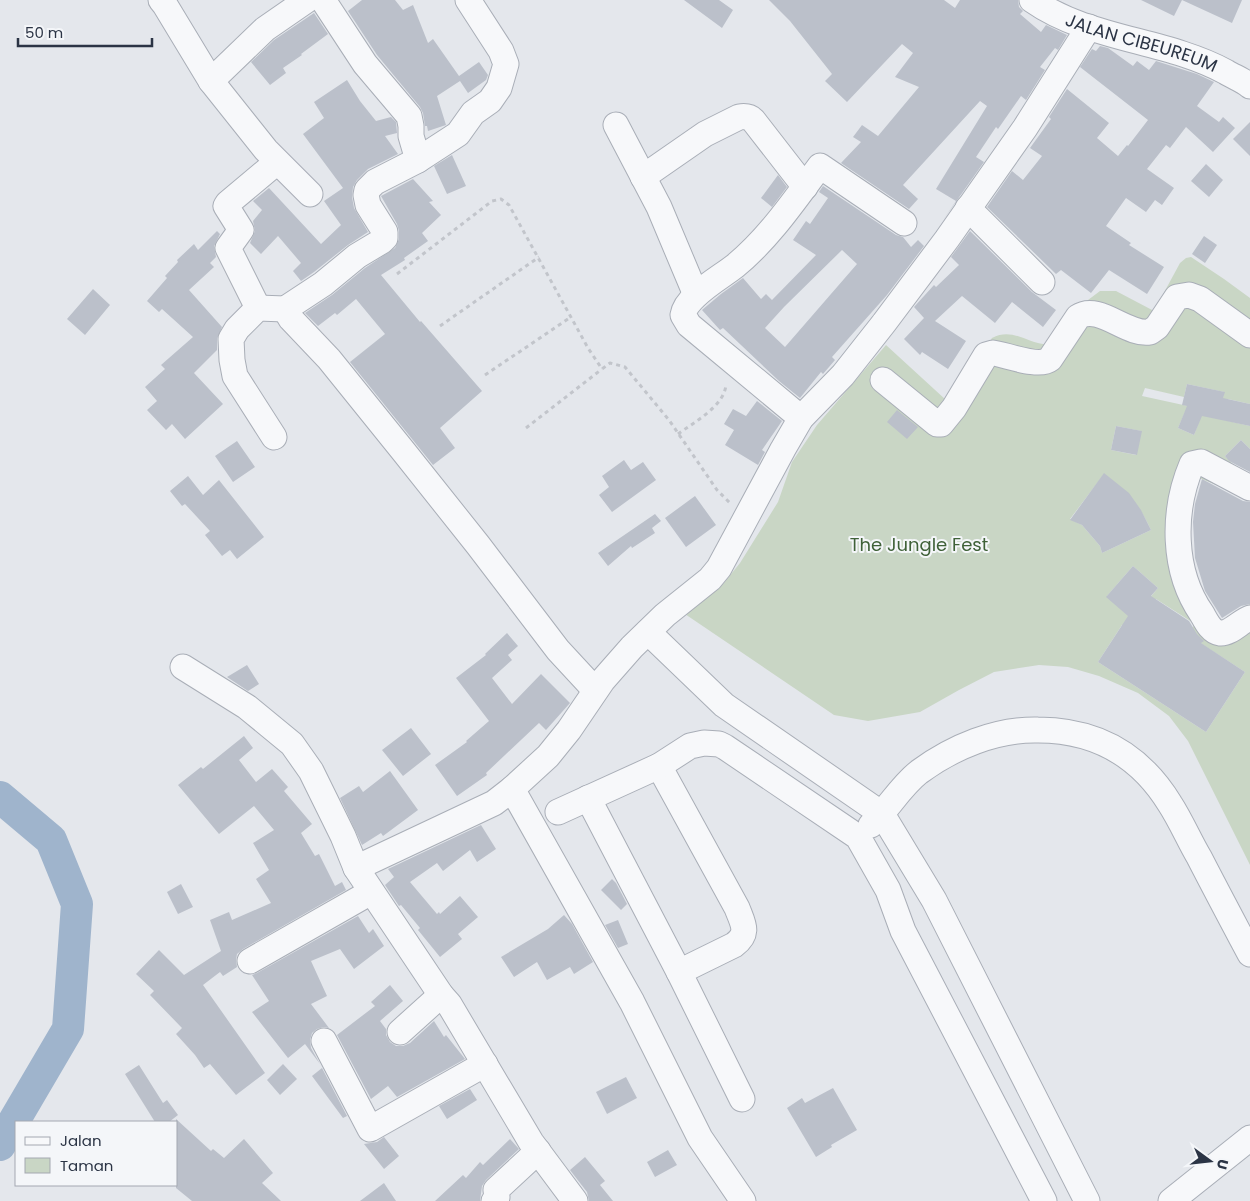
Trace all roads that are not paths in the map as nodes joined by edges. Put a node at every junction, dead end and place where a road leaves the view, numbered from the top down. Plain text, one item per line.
1 (161, 0) edge
2 (307, 0) edge
3 (323, 0) edge
4 (468, 0) edge
5 (1032, 0) edge
6 (1089, 27) junction
7 (211, 81) junction
8 (1250, 86) edge
9 (616, 125) dead end
10 (418, 160) junction
11 (277, 162) junction
12 (643, 177) junction
13 (805, 187) junction
14 (310, 194) dead end
15 (968, 208) junction
16 (904, 223) dead end
17 (1042, 282) dead end
18 (696, 295) junction
19 (258, 308) junction
20 (285, 309) junction
21 (1250, 335) edge
22 (883, 380) dead end
23 (802, 418) junction
24 (274, 437) dead end
25 (1250, 488) edge
26 (1250, 618) edge
27 (648, 632) junction
28 (183, 667) dead end
29 (595, 690) junction
30 (724, 705) junction
31 (704, 743) junction
32 (660, 766) junction
33 (512, 789) junction
34 (588, 798) junction
35 (558, 812) dead end
36 (882, 814) junction
37 (858, 837) junction
38 (356, 868) junction
39 (371, 892) junction
40 (1250, 954) edge
41 (250, 961) dead end
42 (679, 972) junction
43 (441, 995) junction
44 (400, 1032) dead end
45 (324, 1041) dead end
46 (485, 1064) junction
47 (742, 1099) dead end
48 (1250, 1138) edge
49 (538, 1151) junction
50 (494, 1201) edge
51 (575, 1201) edge
52 (743, 1201) edge
53 (1044, 1201) edge
54 (1087, 1201) edge
55 (1171, 1201) edge

1 - 7 street
2 - 7 street
3 - 10 street
4 - 10 street
5 - 6 street, JALAN CIBEUREUM
6 - 8 street, JALAN CIBEUREUM
6 - 15 street
7 - 11 street
9 - 12 street
10 - 20 street
11 - 14 street
11 - 19 street
12 - 13 street
12 - 18 street
13 - 16 street
13 - 18 street
15 - 17 street
15 - 23 street
18 - 23 street
19 - 20 street
19 - 24 street
20 - 29 street
21 - 22 street
23 - 27 street
25 - 26 street
27 - 29 street
27 - 30 street
28 - 38 street
29 - 33 street
30 - 31 street
30 - 36 street
31 - 32 street
31 - 37 street
32 - 34 street
32 - 42 street
33 - 38 street
33 - 52 street
34 - 35 street
34 - 42 street
36 - 37 street
36 - 40 street
36 - 54 street
37 - 53 street
38 - 39 street
39 - 41 street
39 - 43 street
42 - 47 street
43 - 44 street
43 - 46 street
45 - 46 street
46 - 49 street
48 - 55 street
49 - 50 street
49 - 51 street

